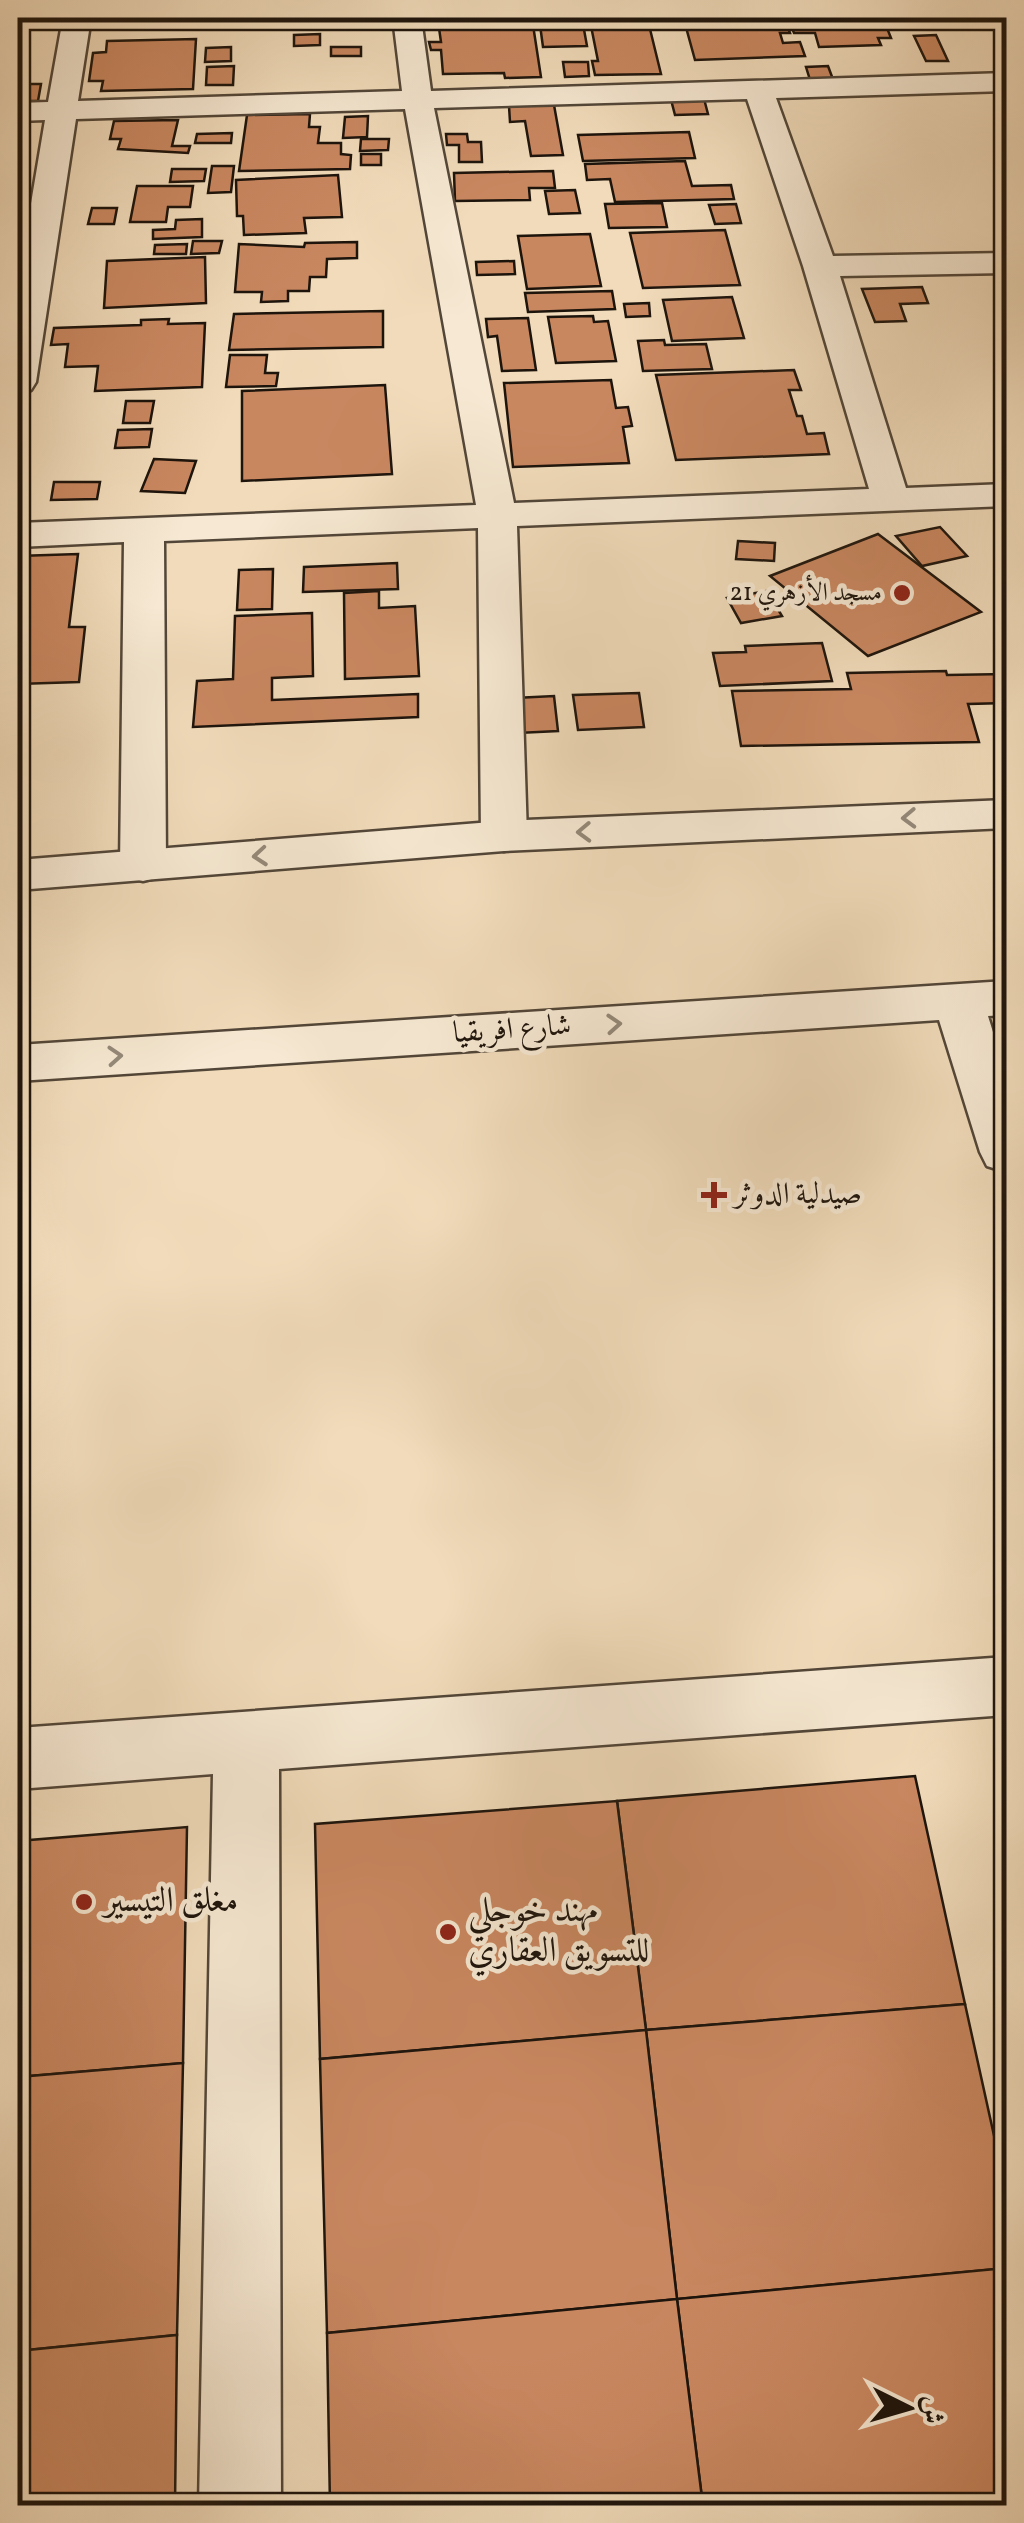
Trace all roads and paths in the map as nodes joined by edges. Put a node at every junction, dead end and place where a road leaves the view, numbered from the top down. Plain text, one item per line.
1 (77, 18) edge
2 (407, 18) edge
3 (1006, 82) edge
4 (758, 89) junction
5 (418, 101) junction
6 (62, 111) junction
7 (18, 112) edge
8 (1006, 262) edge
9 (820, 266) junction
10 (18, 382) edge
11 (1006, 495) edge
12 (891, 500) junction
13 (496, 513) junction
14 (144, 530) junction
15 (18, 534) edge
16 (1006, 814) edge
17 (504, 836) junction
18 (143, 866) junction
19 (18, 875) edge
20 (982, 1000) edge
21 (18, 1063) edge
22 (1006, 1152) edge
23 (1006, 1686) edge
24 (246, 1740) junction
25 (18, 1758) edge
26 (240, 2506) edge

1 - 6 street
2 - 5 street
3 - 4 street
4 - 5 street
4 - 9 street
5 - 6 street
5 - 13 street
6 - 7 street
6 - 10 street
8 - 9 street
9 - 12 street
11 - 12 street
12 - 13 street
13 - 14 street
13 - 17 street
14 - 15 street
14 - 18 street
16 -> 17 street
17 -> 18 street
18 - 19 street
21 -> 20 street, شارع افريقيا
20 - 22 street
23 - 24 street
24 - 25 street
24 - 26 street

